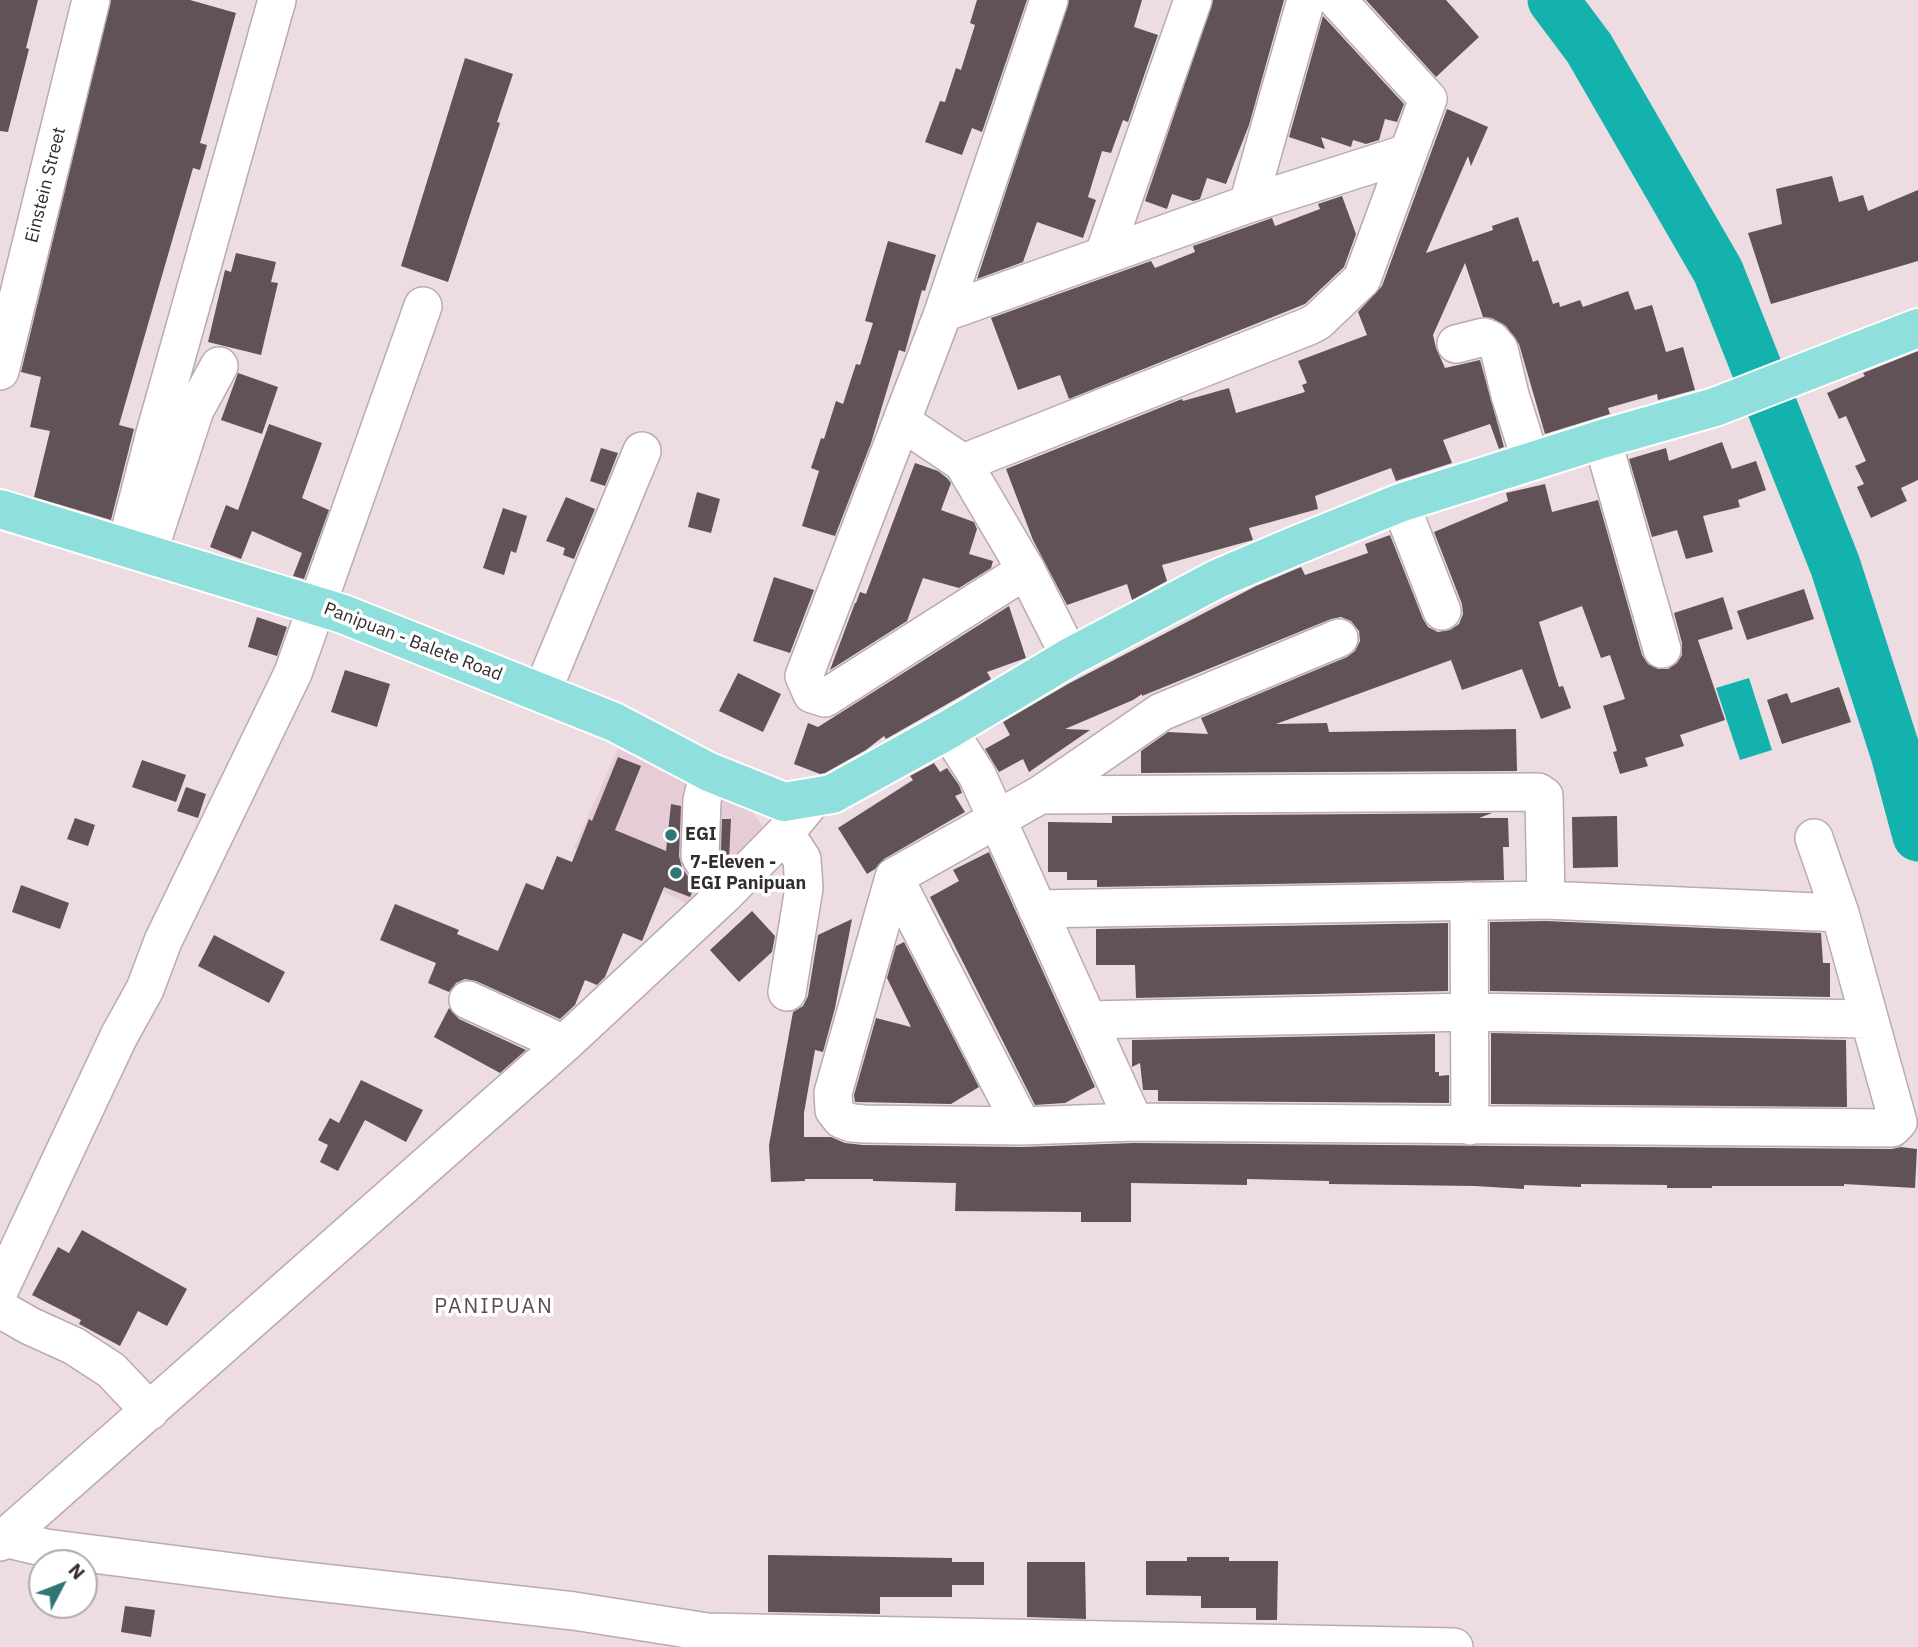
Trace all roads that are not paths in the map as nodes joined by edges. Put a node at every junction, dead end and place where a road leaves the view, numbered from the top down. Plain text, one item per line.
1 (91, 0) edge
2 (277, 0) edge
3 (1049, 0) edge
4 (1193, 0) edge
5 (1306, 0) edge
6 (1337, 0) edge
7 (1408, 153) junction
8 (1248, 204) junction
9 (1104, 254) junction
10 (424, 306) dead end
11 (943, 313) junction
12 (1918, 328) edge
13 (1456, 344) dead end
14 (219, 366) dead end
15 (0, 371) edge
16 (902, 422) junction
17 (1602, 439) junction
18 (642, 451) dead end
19 (1531, 461) junction
20 (962, 463) junction
21 (1400, 503) junction
22 (0, 509) edge
23 (137, 550) junction
24 (1026, 570) junction
25 (318, 605) junction
26 (1442, 611) dead end
27 (1339, 638) dead end
28 (1662, 649) dead end
29 (1070, 657) junction
30 (542, 692) junction
31 (948, 730) junction
32 (709, 772) junction
33 (1040, 795) junction
34 (814, 798) junction
35 (996, 819) junction
36 (785, 834) junction
37 (1814, 838) dead end
38 (894, 877) junction
39 (724, 894) junction
40 (1546, 900) junction
41 (1469, 901) junction
42 (1037, 909) junction
43 (1840, 913) junction
44 (787, 992) dead end
45 (468, 1000) dead end
46 (1471, 1012) junction
47 (1868, 1019) junction
48 (1088, 1020) junction
49 (564, 1044) junction
50 (1134, 1122) junction
51 (1022, 1126) junction
52 (1470, 1126) junction
53 (0, 1289) edge
54 (0, 1309) edge
55 (150, 1411) junction
56 (2, 1540) edge
57 (706, 1639) edge
58 (1454, 1647) edge

1 - 15 street, Einstein Street
2 - 23 street
3 - 11 street
4 - 9 street
5 - 8 street
6 - 7 street
7 - 8 street
7 - 20 street
8 - 9 street
9 - 11 street
10 - 25 street
11 - 16 street
12 - 17 main road, Panipuan - Balete Road
13 - 19 street
14 - 23 street
16 - 20 street
16 - 24 street
17 - 19 main road, Panipuan - Balete Road
17 - 28 street
18 - 30 street
19 - 21 main road, Panipuan - Balete Road
20 - 24 street
21 - 26 street
21 - 29 main road, Panipuan - Balete Road
22 - 23 main road, Panipuan - Balete Road
23 - 25 main road, Panipuan - Balete Road
24 - 29 street
25 - 30 main road, Panipuan - Balete Road
25 - 53 street
27 - 33 street
29 - 31 main road, Panipuan - Balete Road
30 - 32 main road, Panipuan - Balete Road
31 - 34 main road, Panipuan - Balete Road
31 - 35 street
32 - 34 main road, Panipuan - Balete Road
32 - 39 street
33 - 35 street
33 - 40 street
34 - 36 street
35 - 38 street
35 - 42 street
36 - 39 street
36 - 44 street
37 - 43 street
38 - 51 street
38 - 51 street
39 - 49 street
40 - 41 street
40 - 43 street
41 - 42 street
41 - 46 street
42 - 48 street
43 - 47 street
45 - 49 street
46 - 47 street
46 - 48 street
46 - 52 street
47 - 52 street
48 - 50 street
49 - 55 street
50 - 51 street
50 - 52 street
54 - 55 street
55 - 56 street
56 - 57 street
57 - 58 street

